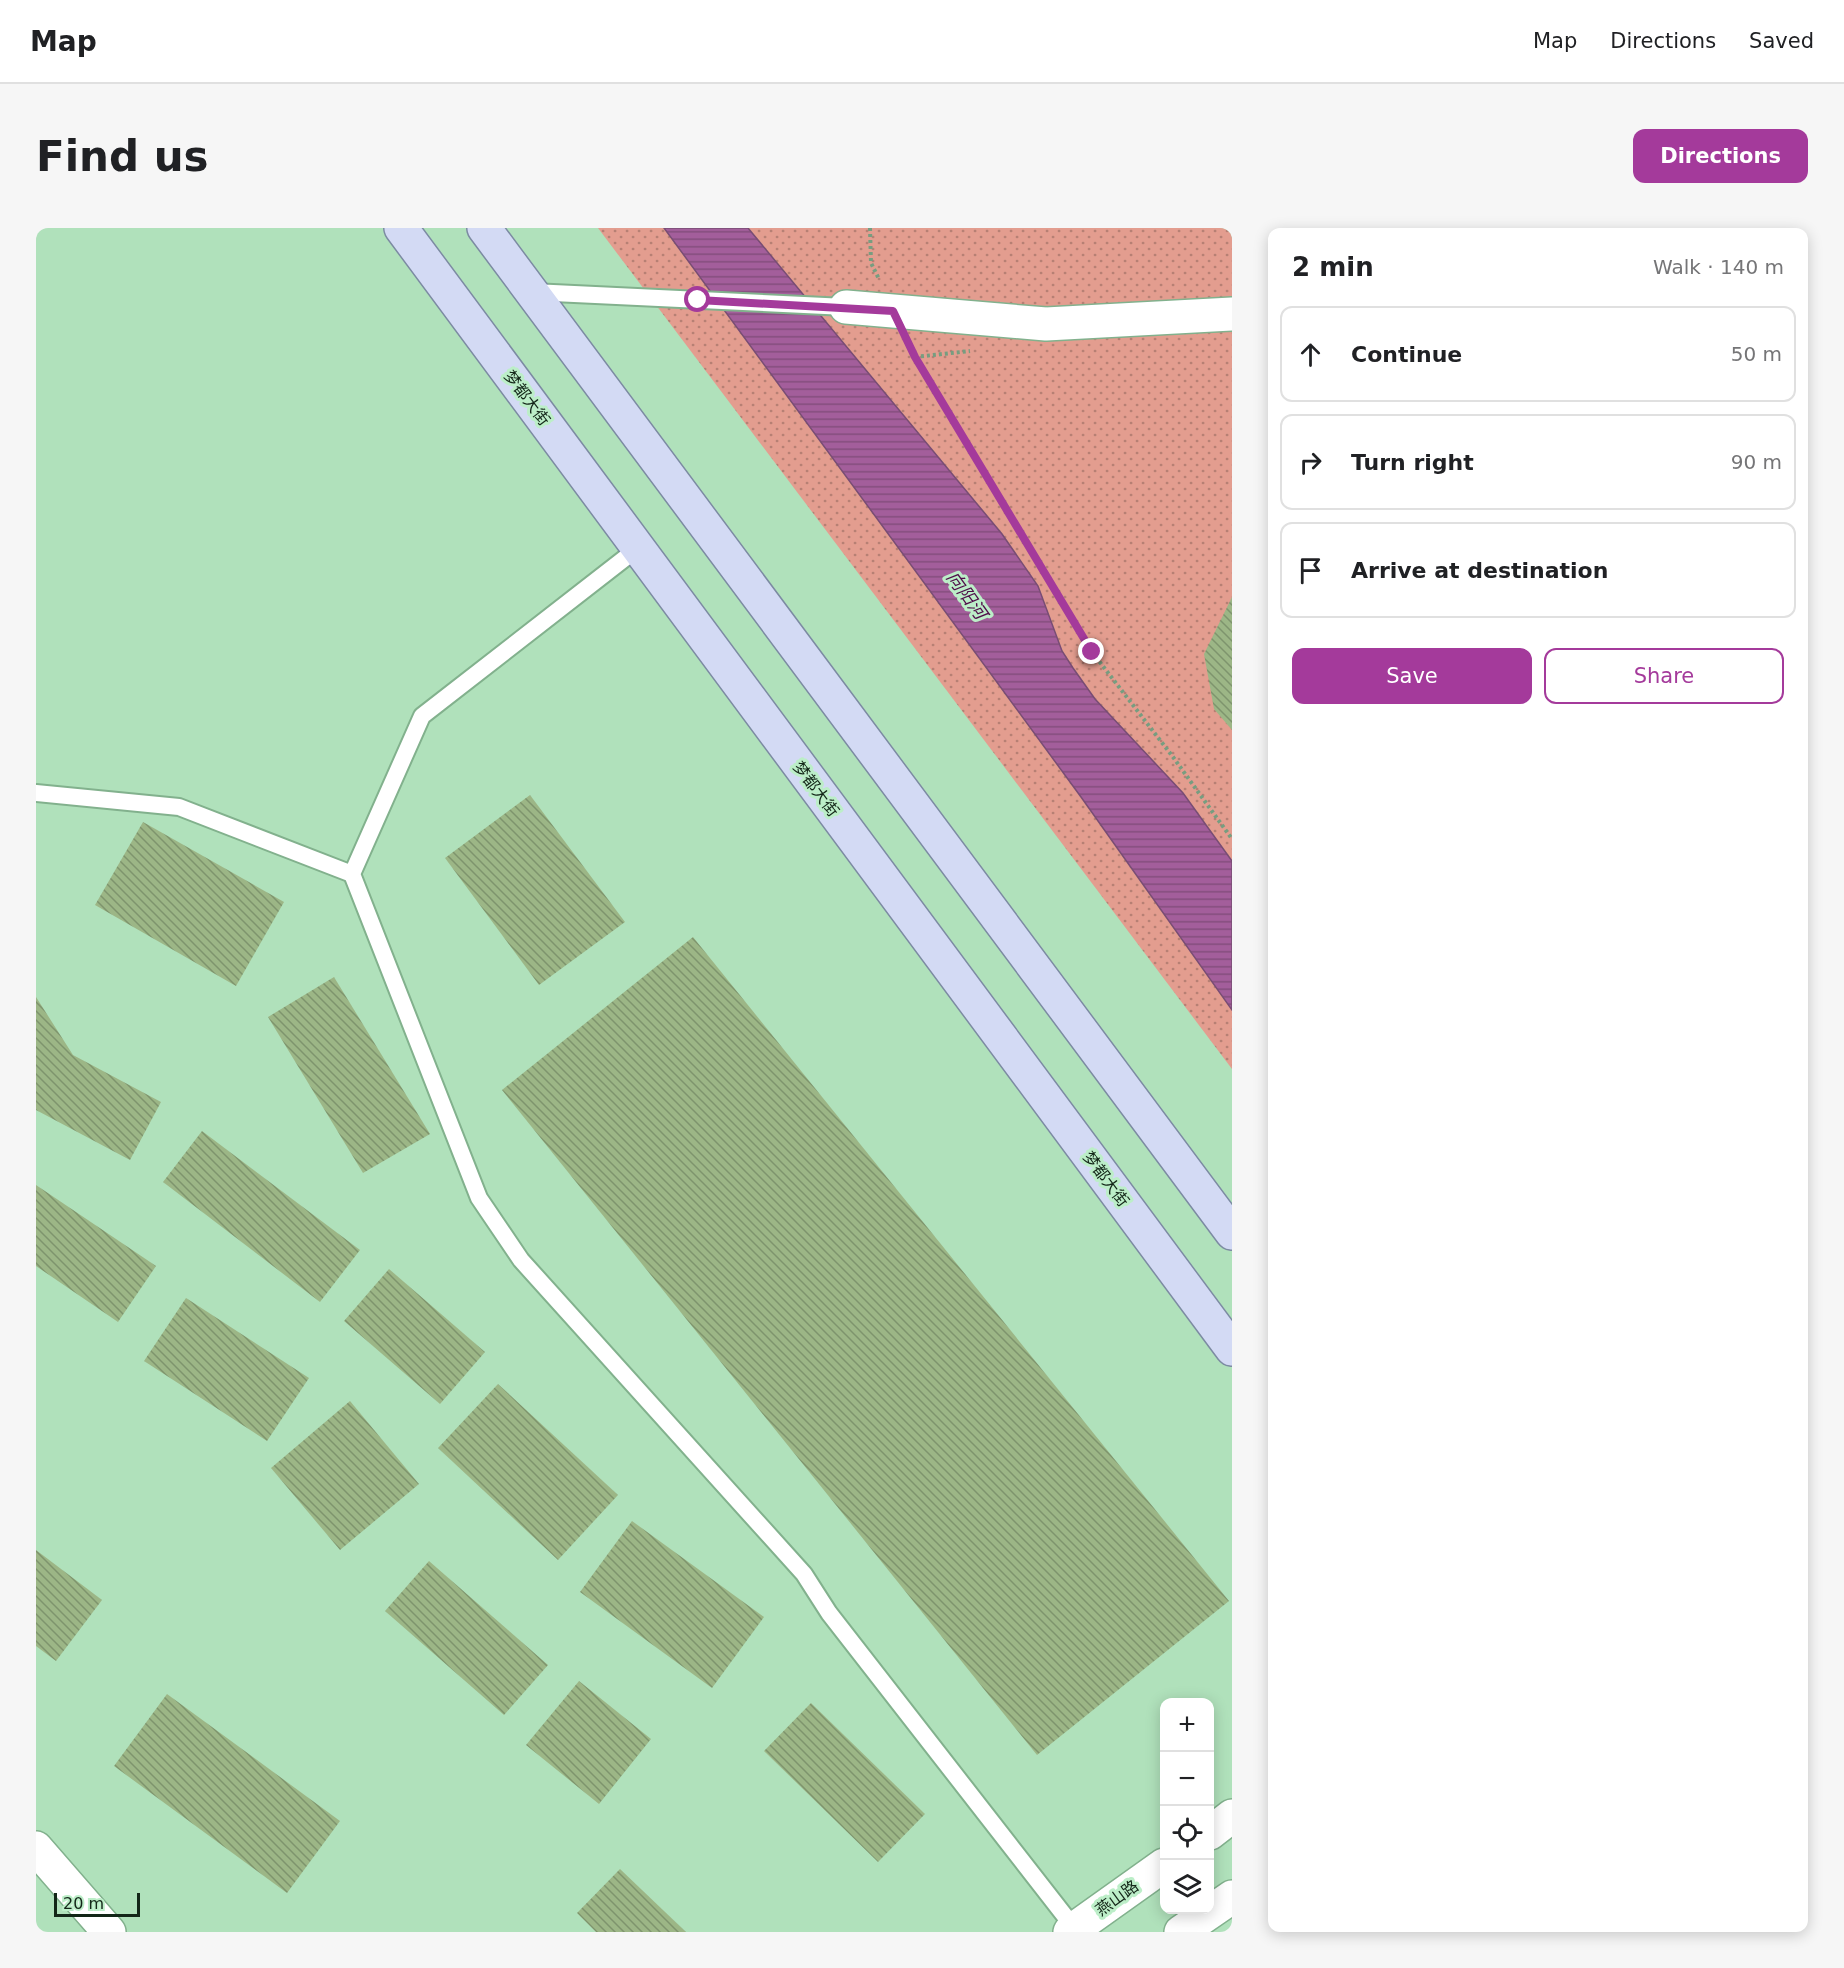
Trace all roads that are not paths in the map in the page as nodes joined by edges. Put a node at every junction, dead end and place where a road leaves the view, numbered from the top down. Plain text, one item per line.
1 (401, 228) edge
2 (484, 228) edge
3 (532, 292) junction
4 (846, 308) joint
5 (1232, 314) edge
6 (638, 548) junction
7 (36, 794) edge
8 (352, 874) junction
9 (1232, 1233) edge
10 (1232, 1349) edge
11 (1232, 1816) edge
12 (1214, 1829) edge
13 (36, 1848) edge
14 (1160, 1868) edge
15 (1232, 1897) edge
16 (1073, 1930) edge
17 (109, 1932) edge
18 (1181, 1932) edge

1 - 6 main road, 梦都大街
2 - 3 main road
3 - 4 lane
3 - 9 main road
4 - 5 street
6 - 8 lane
6 - 10 main road, 梦都大街
7 - 8 lane
8 - 16 lane
11 - 12 street
13 - 17 street
14 - 16 street, 燕山路
15 - 18 street

